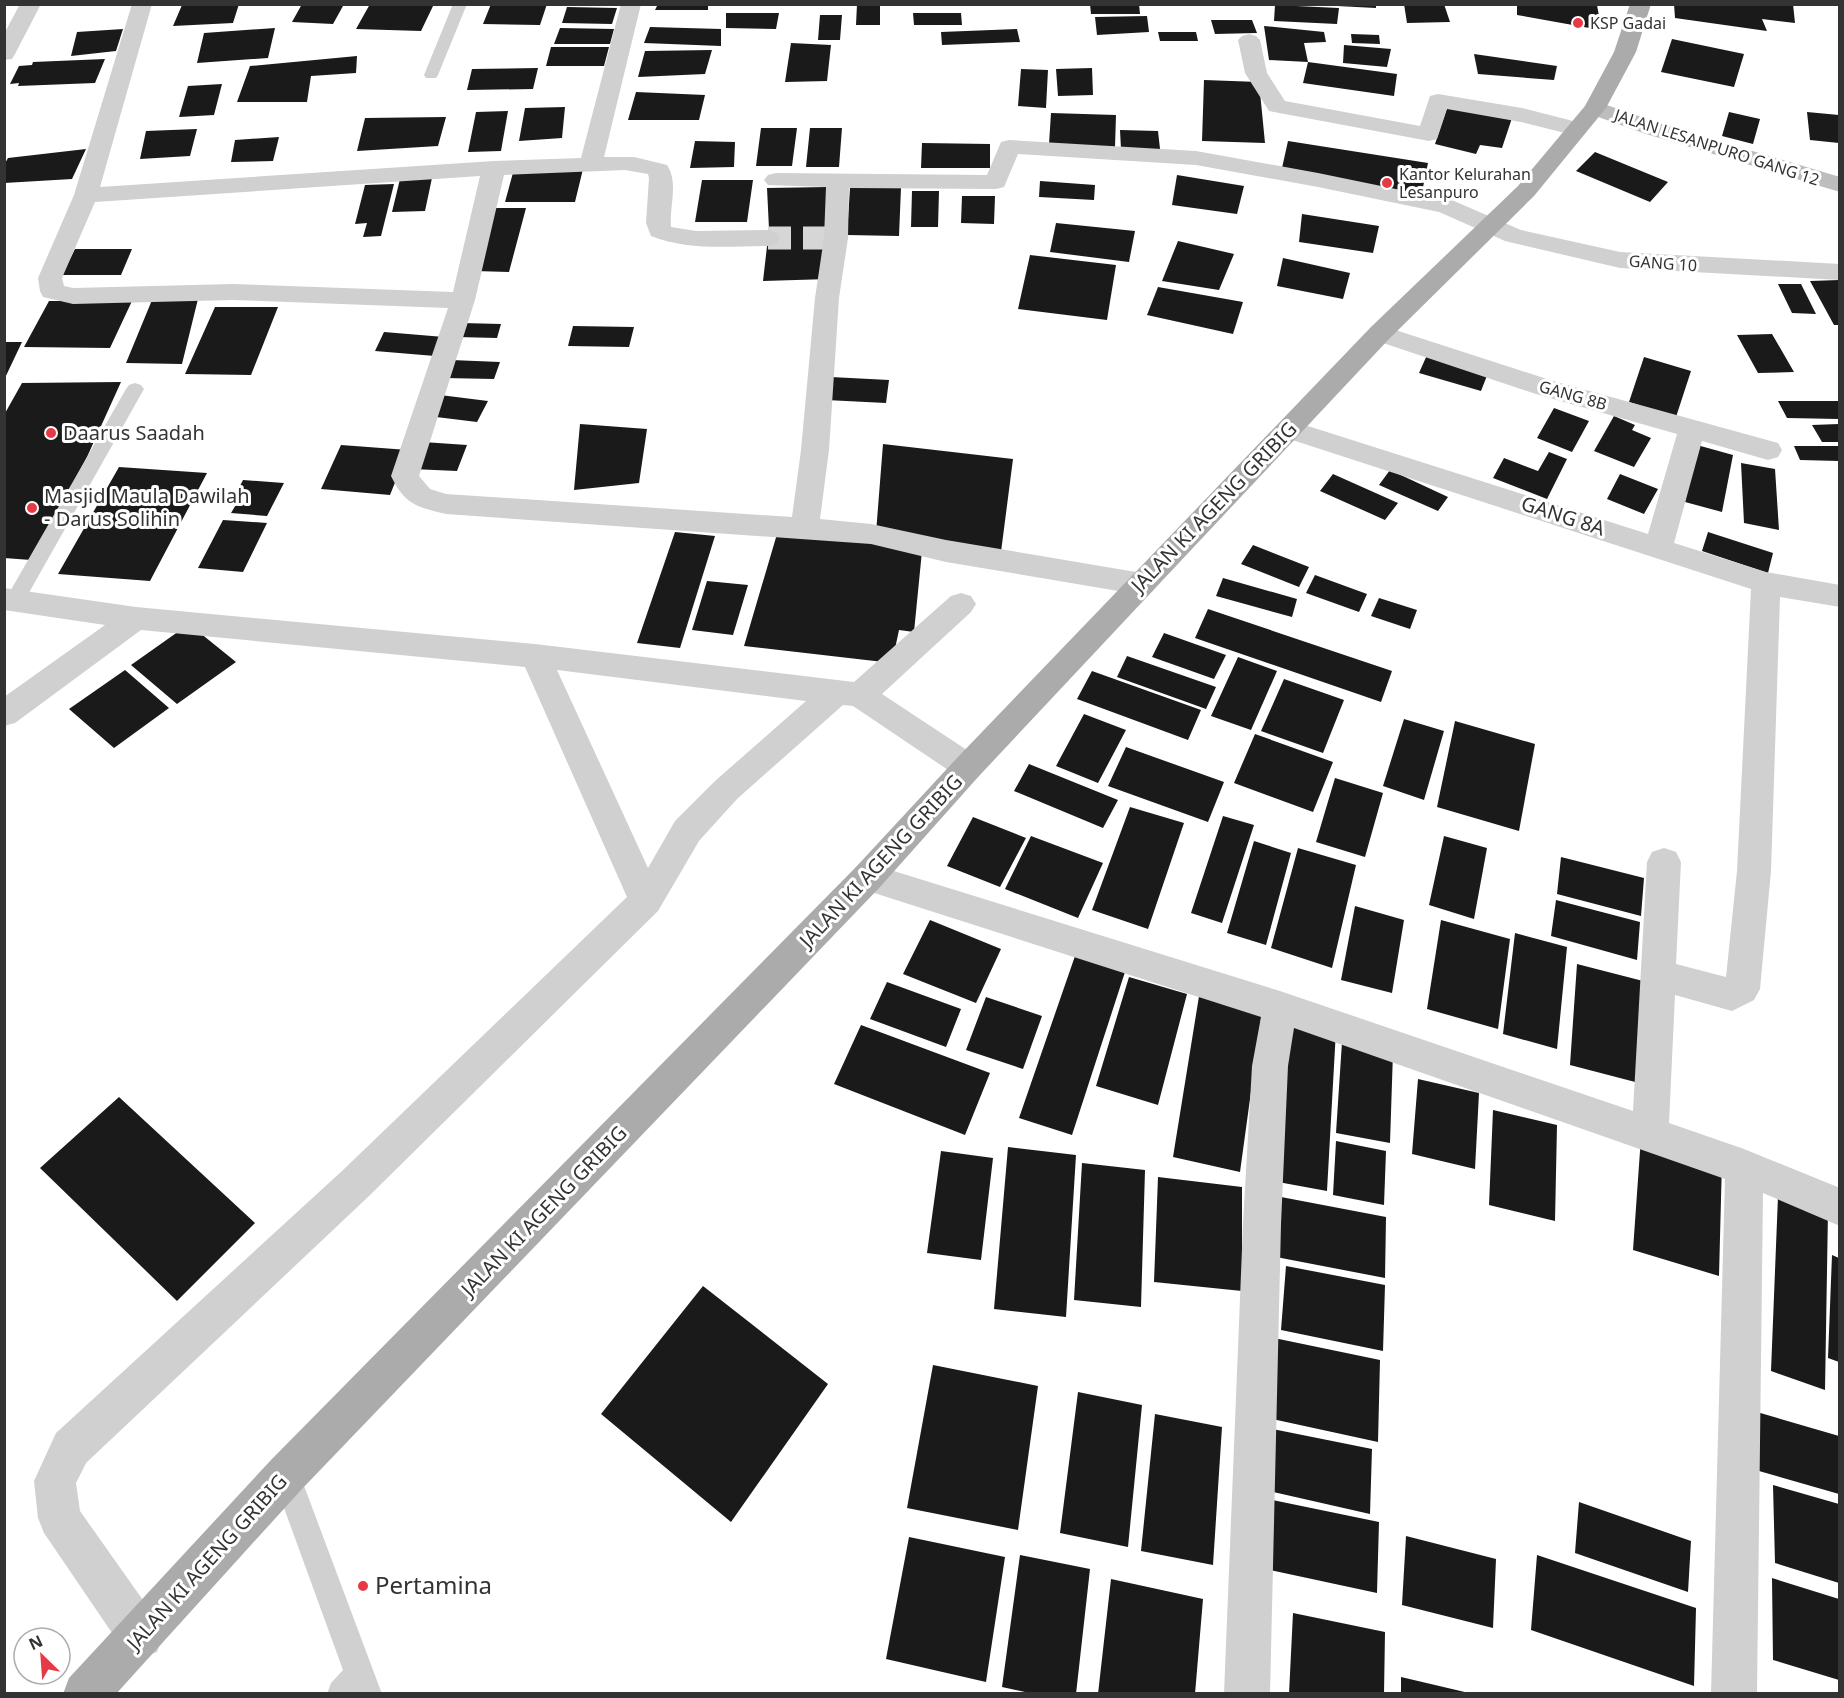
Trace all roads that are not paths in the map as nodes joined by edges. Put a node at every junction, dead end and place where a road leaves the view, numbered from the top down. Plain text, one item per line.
1 (142, 4) edge
2 (460, 4) edge
3 (631, 4) edge
4 (1641, 4) edge
5 (8, 5) edge
6 (31, 5) edge
7 (1249, 40) dead end
8 (4, 54) edge
9 (431, 75) dead end
10 (1586, 118) junction
11 (591, 165) junction
12 (494, 168) junction
13 (776, 180) dead end
14 (838, 181) junction
15 (1839, 185) edge
16 (86, 195) junction
17 (1492, 225) junction
18 (768, 238) tunnel mouth
19 (1839, 272) edge
20 (463, 300) junction
21 (1380, 333) junction
22 (135, 389) dead end
23 (1289, 429) junction
24 (1692, 430) junction
25 (1768, 450) dead end
26 (805, 528) junction
27 (1659, 547) junction
28 (1766, 583) junction
29 (1142, 584) junction
30 (1839, 596) edge
31 (10, 600) edge
32 (961, 604) dead end
33 (136, 618) junction
34 (535, 656) junction
35 (848, 694) junction
36 (4, 714) edge
37 (968, 767) junction
38 (1664, 862) dead end
39 (868, 877) junction
40 (646, 901) junction
41 (1658, 975) junction
42 (1280, 1006) junction
43 (1650, 1133) junction
44 (1744, 1167) junction
45 (1839, 1208) edge
46 (286, 1475) junction
47 (141, 1636) junction
48 (356, 1687) edge
49 (85, 1694) edge
50 (1247, 1694) edge
51 (1734, 1694) edge

1 - 16 street
2 - 9 lane
3 - 11 street
4 - 10 main road, JALAN KI AGENG GRIBIG
5 - 6 street
6 - 8 street
7 - 10 street
10 - 15 street, JALAN LESANPURO GANG 12
10 - 17 main road, JALAN KI AGENG GRIBIG
11 - 12 street
11 - 18 street
12 - 16 street
12 - 20 street
13 - 14 street
14 - 17 street, GANG 10
14 - 26 street
16 - 20 street
17 - 19 street, GANG 10
17 - 21 main road, JALAN KI AGENG GRIBIG
20 - 26 street
21 - 23 main road, JALAN KI AGENG GRIBIG
21 - 24 street, GANG 8B
22 - 31 lane
23 - 27 street, GANG 8A
23 - 29 main road, JALAN KI AGENG GRIBIG
24 - 25 street, GANG 8B
24 - 27 street
26 - 29 street
27 - 28 street, GANG 8A
28 - 30 street, GANG 8A
28 - 41 street
29 - 37 main road, JALAN KI AGENG GRIBIG
31 - 33 street
32 - 35 street
33 - 34 street
33 - 36 street
34 - 35 street
34 - 40 street
35 - 37 street
35 - 40 street
37 - 39 main road, JALAN KI AGENG GRIBIG
38 - 41 street
39 - 42 street
39 - 46 main road, JALAN KI AGENG GRIBIG
40 - 47 street
41 - 43 street
42 - 43 street
42 - 50 street
43 - 44 street
44 - 45 street
44 - 51 street
46 - 47 main road, JALAN KI AGENG GRIBIG
46 - 48 lane
47 - 49 main road, JALAN KI AGENG GRIBIG

